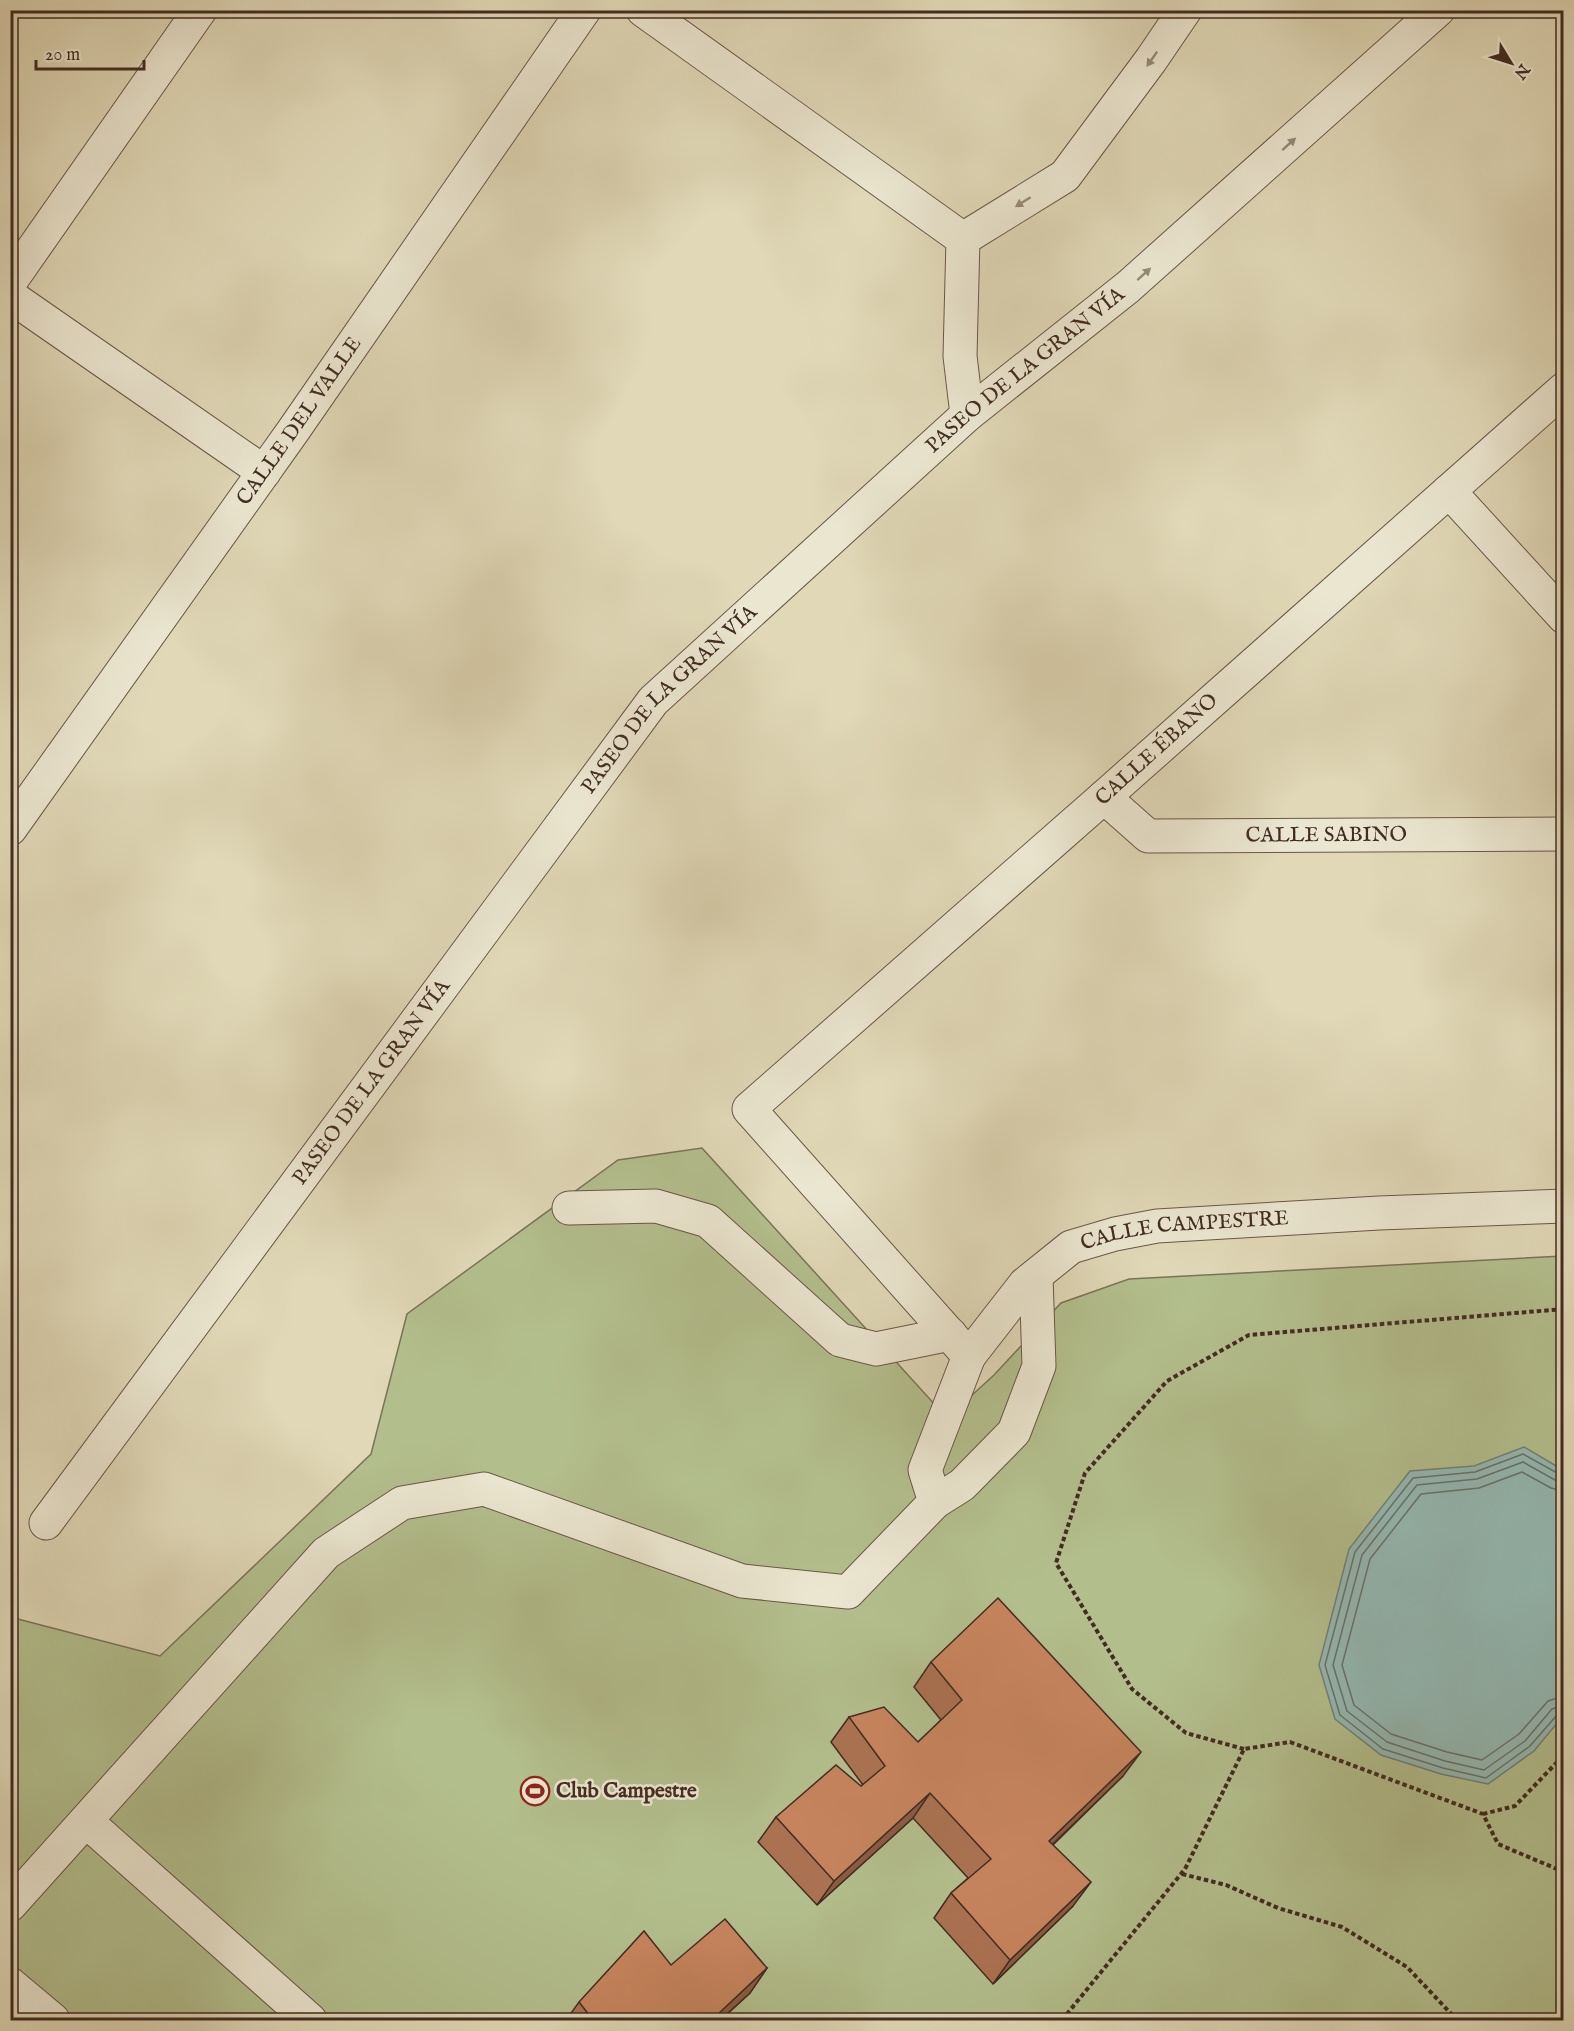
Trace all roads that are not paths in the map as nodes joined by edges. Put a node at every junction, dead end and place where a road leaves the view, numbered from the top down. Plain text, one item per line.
1 (200, 10) edge
2 (584, 10) edge
3 (643, 10) edge
4 (1185, 10) edge
5 (1438, 10) edge
6 (963, 239) junction
7 (10, 282) edge
8 (10, 296) edge
9 (1563, 389) edge
10 (967, 415) junction
11 (264, 472) junction
12 (1449, 491) junction
13 (1563, 617) edge
14 (1104, 797) junction
15 (10, 829) edge
16 (1563, 834) edge
17 (1563, 1206) edge
18 (569, 1208) dead end
19 (1036, 1276) junction
20 (960, 1345) junction
21 (935, 1502) junction
22 (46, 1523) dead end
23 (86, 1821) junction
24 (10, 1905) edge
25 (10, 1984) edge
26 (53, 2020) edge
27 (310, 2020) edge

1 - 7 street
2 - 11 street, CALLE DEL VALLE
3 - 6 street
4 -> 6 street
10 -> 5 street, PASEO DE LA GRAN VÍA
6 - 10 street
8 - 11 street
9 - 12 street, CALLE ÉBANO
10 - 22 street, PASEO DE LA GRAN VÍA
11 - 15 street, CALLE DEL VALLE
12 - 13 street
12 - 14 street, CALLE ÉBANO
14 - 16 street, CALLE SABINO
14 - 20 street, CALLE ÉBANO
17 - 19 street, CALLE CAMPESTRE
18 - 20 street
19 - 20 street, CALLE CAMPESTRE
19 - 21 street
20 - 21 street, CALLE CAMPESTRE
21 - 23 street
23 - 24 street
23 - 27 street
25 - 26 street

